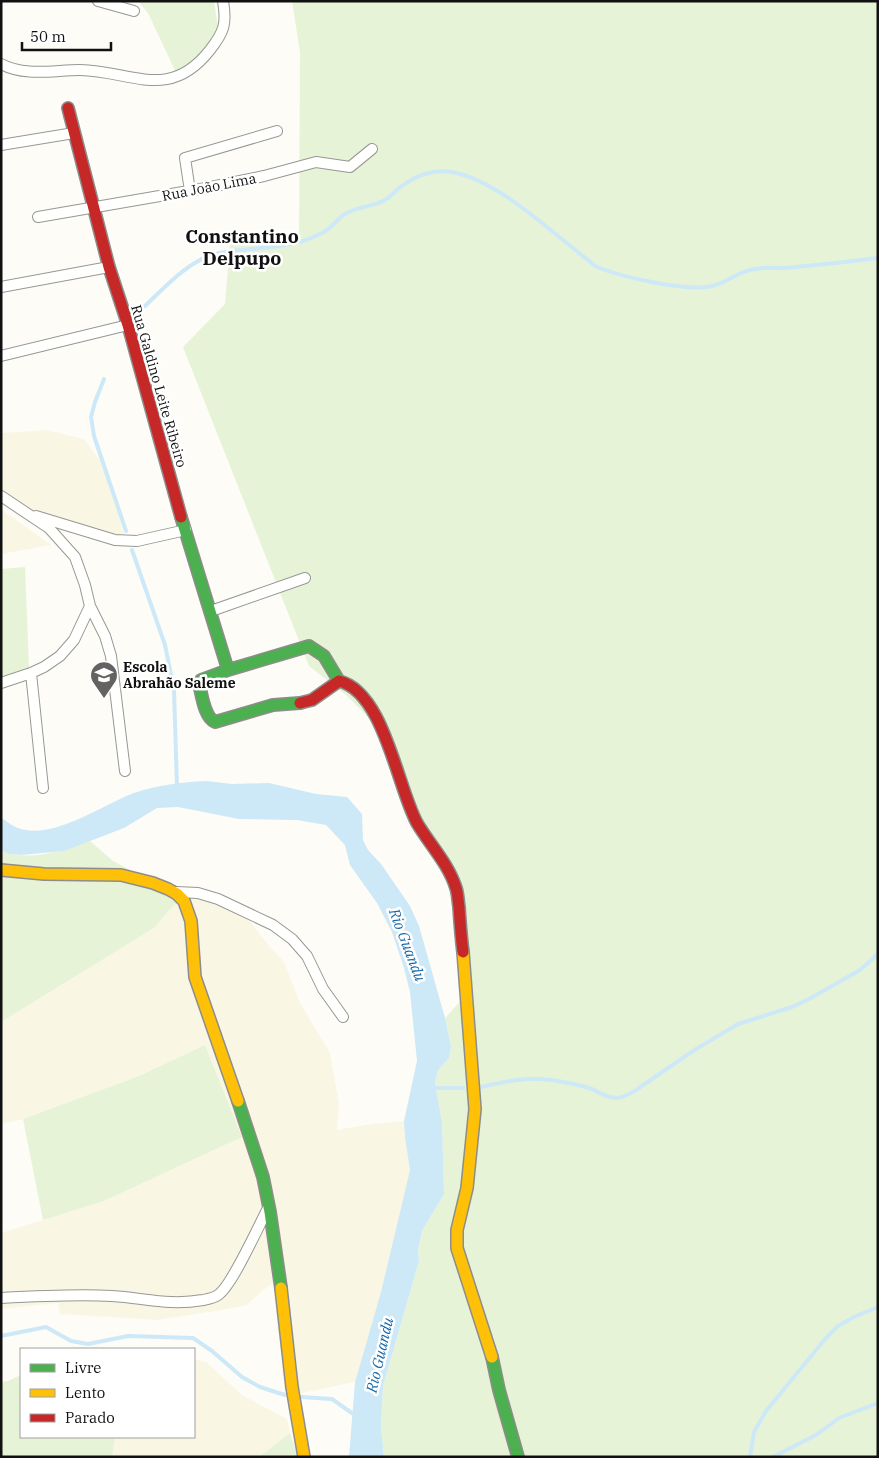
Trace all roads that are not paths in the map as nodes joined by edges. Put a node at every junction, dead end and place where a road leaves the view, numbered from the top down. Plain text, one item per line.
1 (98, 1) edge
2 (223, 1) edge
3 (134, 11) dead end
4 (1, 64) edge
5 (68, 108) dead end
6 (277, 131) dead end
7 (74, 133) junction
8 (1, 146) edge
9 (372, 149) dead end
10 (190, 191) junction
11 (93, 207) junction
12 (38, 217) dead end
13 (109, 266) junction
14 (1, 286) edge
15 (128, 325) junction
16 (1, 356) edge
17 (1, 496) edge
18 (28, 514) junction
19 (186, 530) junction
20 (305, 578) dead end
21 (90, 606) junction
22 (211, 611) junction
23 (228, 670) junction
24 (31, 673) junction
25 (339, 681) junction
26 (1, 683) edge
27 (126, 771) dead end
28 (43, 788) dead end
29 (1, 870) edge
30 (176, 892) junction
31 (343, 1017) dead end
32 (269, 1206) junction
33 (1, 1298) edge
34 (304, 1457) edge
35 (518, 1457) edge

1 - 3 street
2 - 4 street
5 - 7 street, Rua Galdino Leite Ribeiro
6 - 10 street
7 - 8 street
7 - 11 street, Rua Galdino Leite Ribeiro
9 - 10 street, Rua João Lima
10 - 11 street, Rua João Lima
11 - 12 street, Rua João Lima
11 - 13 street, Rua Galdino Leite Ribeiro
13 - 14 street
13 - 15 street, Rua Galdino Leite Ribeiro
15 - 16 street
15 - 19 street, Rua Galdino Leite Ribeiro
17 - 18 street
18 - 19 street
18 - 21 street
19 - 22 street, Rua Galdino Leite Ribeiro
20 - 22 street
21 - 24 street
21 - 27 street
22 - 23 street, Rua Galdino Leite Ribeiro
23 - 25 street
23 - 25 street
24 - 26 street
24 - 28 street
25 - 35 street
29 - 30 street
30 - 31 street
30 - 32 street
32 - 33 street
32 - 34 street

